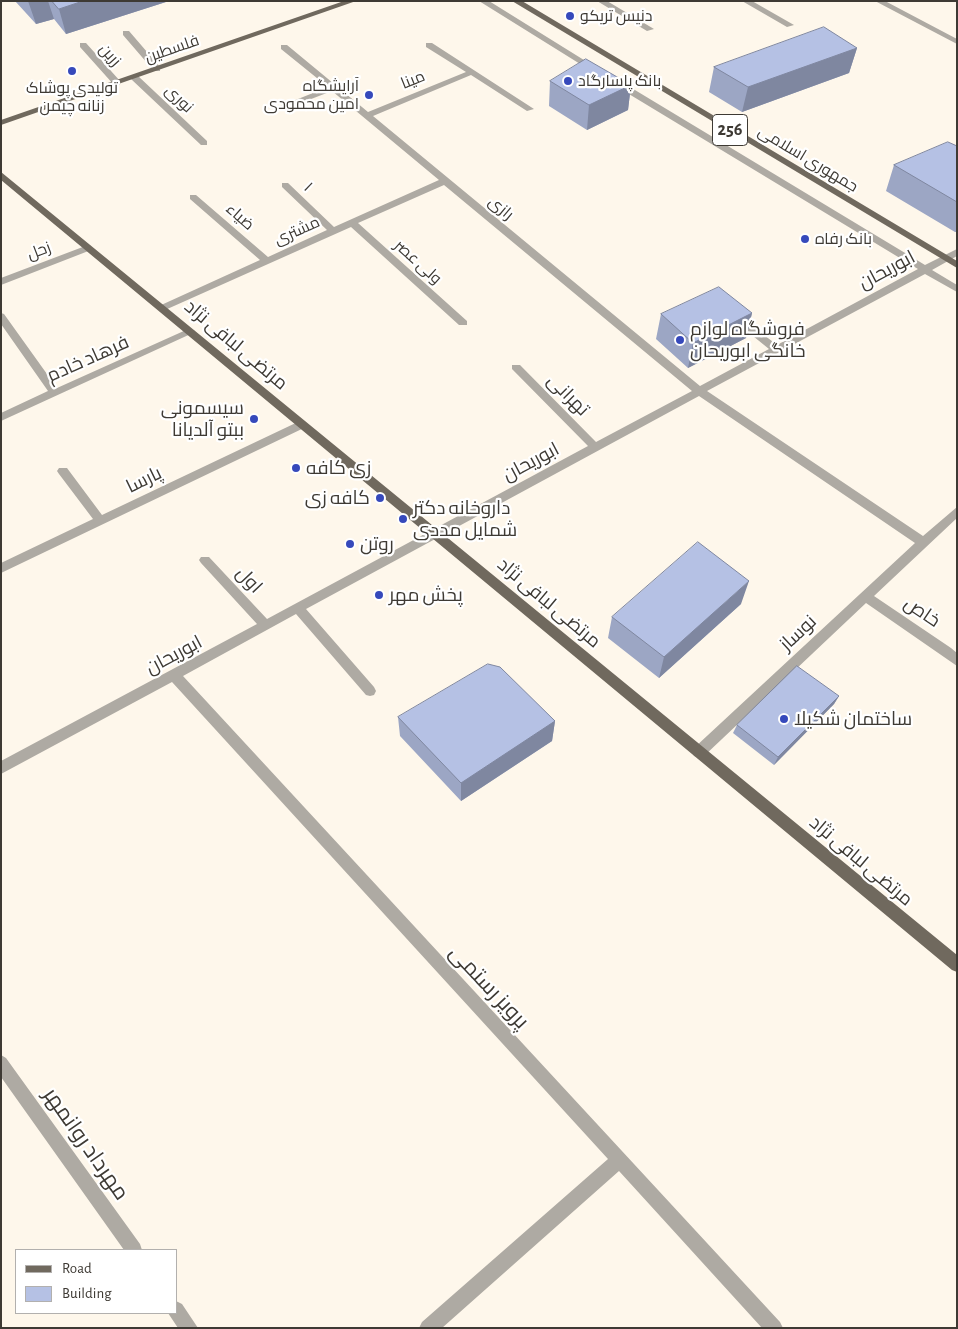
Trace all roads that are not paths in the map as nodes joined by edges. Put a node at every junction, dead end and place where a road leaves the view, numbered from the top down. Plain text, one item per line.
1 (352, 1) edge
2 (482, 1) edge
3 (516, 1) edge
4 (601, 1) edge
5 (746, 1) edge
6 (879, 1) edge
7 (790, 25) dead end
8 (650, 29) dead end
9 (126, 33) dead end
10 (957, 42) edge
11 (83, 45) dead end
12 (429, 45) dead end
13 (284, 47) dead end
14 (157, 69) junction
15 (472, 72) junction
16 (602, 73) edge
17 (134, 77) junction
18 (610, 78) edge
19 (117, 83) junction
20 (333, 88) junction
21 (282, 107) dead end
22 (530, 109) dead end
23 (366, 116) junction
24 (1, 123) edge
25 (204, 143) dead end
26 (1, 175) edge
27 (445, 181) junction
28 (284, 185) dead end
29 (193, 196) dead end
30 (352, 223) junction
31 (333, 232) junction
32 (88, 248) junction
33 (957, 252) edge
34 (945, 258) junction
35 (267, 261) junction
36 (957, 265) edge
37 (925, 269) junction
38 (1, 282) edge
39 (957, 289) edge
40 (162, 308) junction
41 (730, 314) edge
42 (1, 316) edge
43 (464, 323) dead end
44 (190, 332) junction
45 (776, 349) junction
46 (516, 367) dead end
47 (700, 391) junction
48 (54, 393) junction
49 (1, 417) edge
50 (302, 424) junction
51 (595, 447) junction
52 (63, 472) dead end
53 (957, 510) edge
54 (100, 520) junction
55 (435, 534) junction
56 (923, 542) junction
57 (205, 560) dead end
58 (3, 563) edge
59 (865, 596) junction
60 (298, 608) junction
61 (266, 626) junction
62 (957, 661) edge
63 (174, 675) junction
64 (370, 691) dead end
65 (699, 752) junction
66 (3, 764) edge
67 (957, 965) edge
68 (1, 1064) edge
69 (620, 1160) junction
70 (133, 1249) edge
71 (178, 1313) edge
72 (188, 1328) edge
73 (428, 1328) edge
74 (774, 1328) edge

1 - 14 main road, فلسطین
2 - 16 street
3 - 34 main road, جمهوری اسلامی / 256
4 - 8 street
5 - 7 street
6 - 10 street
9 - 14 street
11 - 19 street, زرین
12 - 15 street, مینا
13 - 20 street, رازی
14 - 17 main road, فلسطین
15 - 22 street, مینا
15 - 23 street, مینا
17 - 19 main road, فلسطین
17 - 25 street, نوری
18 - 37 street
19 - 24 main road, فلسطین
20 - 21 street
20 - 23 street, رازی
23 - 27 street, رازی
26 - 32 main road, مرتضی لبافی نژاد
27 - 30 street, مشتری
27 - 47 street, رازی
28 - 31 street, ۱
29 - 35 street, ضیاء
30 - 31 street, مشتری
30 - 43 street, ولی عصر
31 - 35 street, مشتری
32 - 38 street, زحل
32 - 40 main road, مرتضی لبافی نژاد
33 - 34 street, ابوریحان
34 - 36 main road, جمهوری اسلامی / 256
34 - 37 street, ابوریحان
35 - 40 street, مشتری
37 - 39 street
37 - 45 street, ابوریحان
40 - 44 main road, مرتضی لبافی نژاد
41 - 45 street
42 - 48 street
44 - 48 street, فرهاد خادم
44 - 50 main road, مرتضی لبافی نژاد
45 - 47 street, ابوریحان
46 - 51 street, تهرانی
47 - 51 street, ابوریحان
47 - 56 street
48 - 49 street, فرهاد خادم
50 - 54 street, پارسا
50 - 55 main road, مرتضی لبافی نژاد
51 - 55 street, ابوریحان
52 - 54 street
53 - 56 street, نوساز
54 - 58 street, پارسا
55 - 60 street, ابوریحان
55 - 65 main road, مرتضی لبافی نژاد
56 - 59 street, نوساز
57 - 61 street, اول
59 - 62 street, خاص
59 - 65 street, نوساز
60 - 61 street, ابوریحان
60 - 64 street
61 - 63 street, ابوریحان
63 - 66 street, ابوریحان
63 - 69 street, پرویز رستمی
65 - 67 main road, مرتضی لبافی نژاد
68 - 70 street, مهرداد روانمهر
69 - 73 street
69 - 74 street, پرویز رستمی
71 - 72 street

